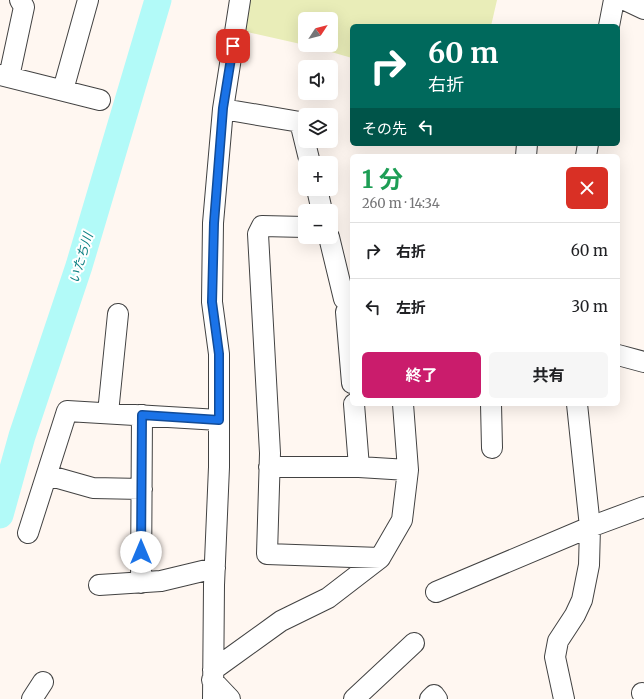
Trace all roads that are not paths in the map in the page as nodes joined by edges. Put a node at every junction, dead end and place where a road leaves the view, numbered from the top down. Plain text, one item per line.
1 (20, 0) edge
2 (88, 0) edge
3 (240, 0) edge
4 (614, 0) edge
5 (625, 0) edge
6 (644, 9) edge
7 (609, 24) edge
8 (4, 76) edge
9 (63, 90) junction
10 (100, 100) dead end
11 (223, 108) junction
12 (308, 156) edge
13 (298, 227) edge
14 (331, 244) edge
15 (350, 305) edge
16 (350, 309) edge
17 (118, 314) dead end
18 (620, 356) edge
19 (350, 359) edge
20 (644, 362) edge
21 (354, 406) edge
22 (403, 406) edge
23 (491, 406) edge
24 (577, 406) edge
25 (108, 413) junction
26 (142, 415) junction
27 (219, 420) junction
28 (492, 448) dead end
29 (359, 466) junction
30 (269, 467) junction
31 (408, 470) junction
32 (47, 475) junction
33 (142, 489) junction
34 (644, 508) edge
35 (590, 527) junction
36 (28, 533) dead end
37 (380, 558) junction
38 (215, 568) junction
39 (141, 583) junction
40 (99, 585) dead end
41 (436, 592) dead end
42 (414, 643) dead end
43 (43, 682) dead end
44 (213, 683) edge
45 (32, 699) edge
46 (230, 699) edge
47 (354, 699) edge
48 (430, 699) edge
49 (437, 699) edge
50 (564, 699) edge

1 - 8 street
2 - 9 street
3 - 11 street
4 - 7 street
5 - 6 street
8 - 9 street
9 - 10 street
11 - 12 street
11 - 27 street
13 - 30 street
14 - 15 street
16 - 19 street
17 - 25 street
18 - 20 street
21 - 29 street
22 - 31 street
23 - 28 street
24 - 35 street
25 - 26 street
25 - 32 street
26 - 27 street
26 - 33 street
27 - 38 street
29 - 30 street
29 - 31 street
30 - 37 street
31 - 37 street
32 - 33 street
32 - 36 street
33 - 39 street
34 - 35 street
35 - 41 street
35 - 50 street
37 - 44 street
38 - 39 street
38 - 44 street
39 - 40 street
42 - 47 street
43 - 45 street
44 - 46 street
48 - 49 street

